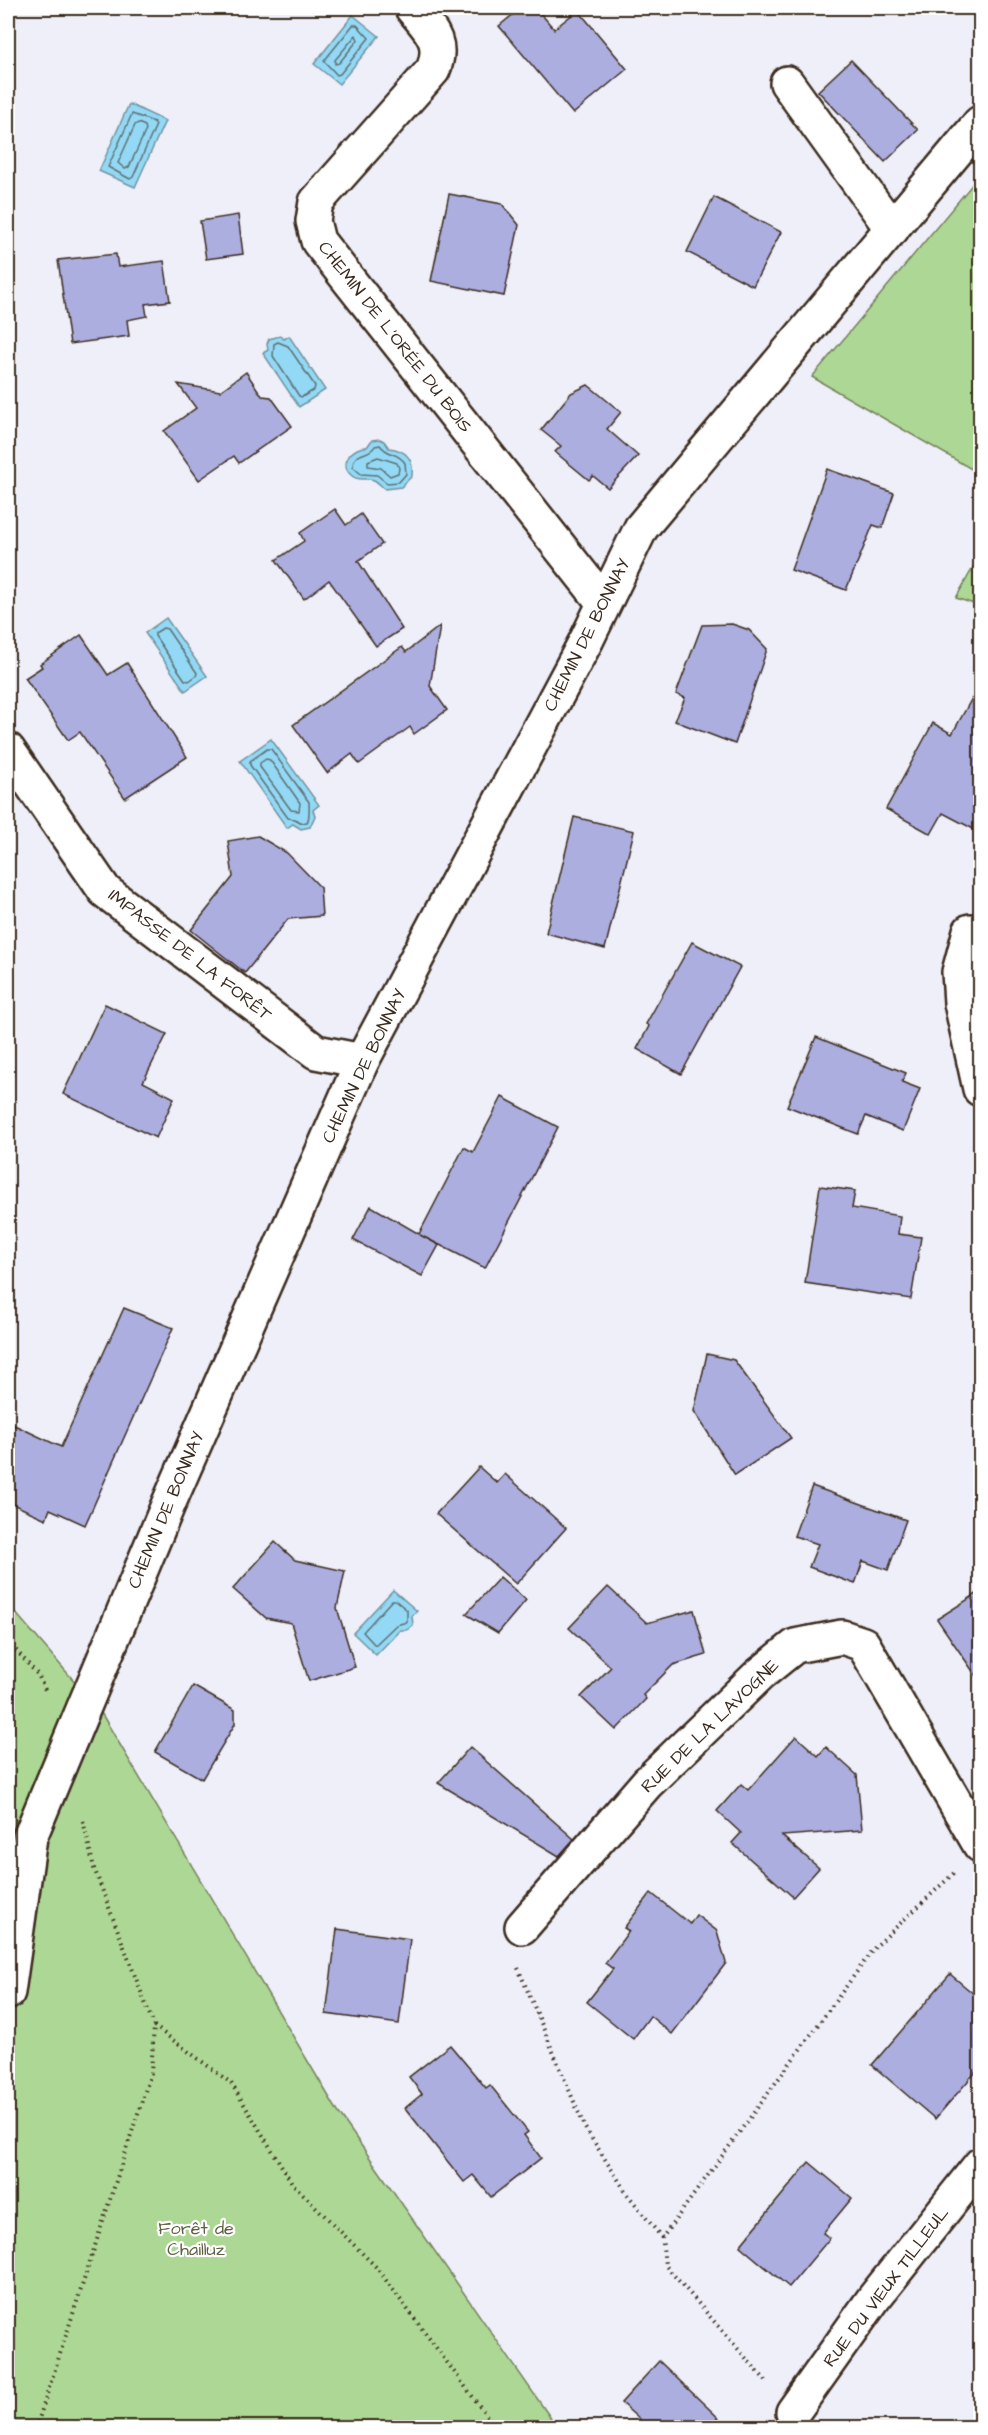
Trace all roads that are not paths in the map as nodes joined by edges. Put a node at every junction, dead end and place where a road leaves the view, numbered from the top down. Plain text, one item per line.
1 (412, 8) edge
2 (787, 83) dead end
3 (981, 123) edge
4 (892, 228) junction
5 (604, 603) junction
6 (8, 750) edge
7 (969, 931) dead end
8 (362, 1061) junction
9 (981, 1089) edge
10 (981, 1845) edge
11 (522, 1927) road end
12 (8, 1992) edge
13 (981, 2165) edge
14 (793, 2412) road end

1 - 5 street, CHEMIN DE L’ORÉE DU BOIS
2 - 4 street
3 - 4 street, CHEMIN DE BONNAY
4 - 5 street, CHEMIN DE BONNAY
5 - 8 street, CHEMIN DE BONNAY
6 - 8 street, IMPASSE DE LA FORÊT
7 - 9 street
8 - 12 street, CHEMIN DE BONNAY
10 - 11 street, RUE DE LA LAVOGNE
13 - 14 street, RUE DU VIEUX TILLEUL

